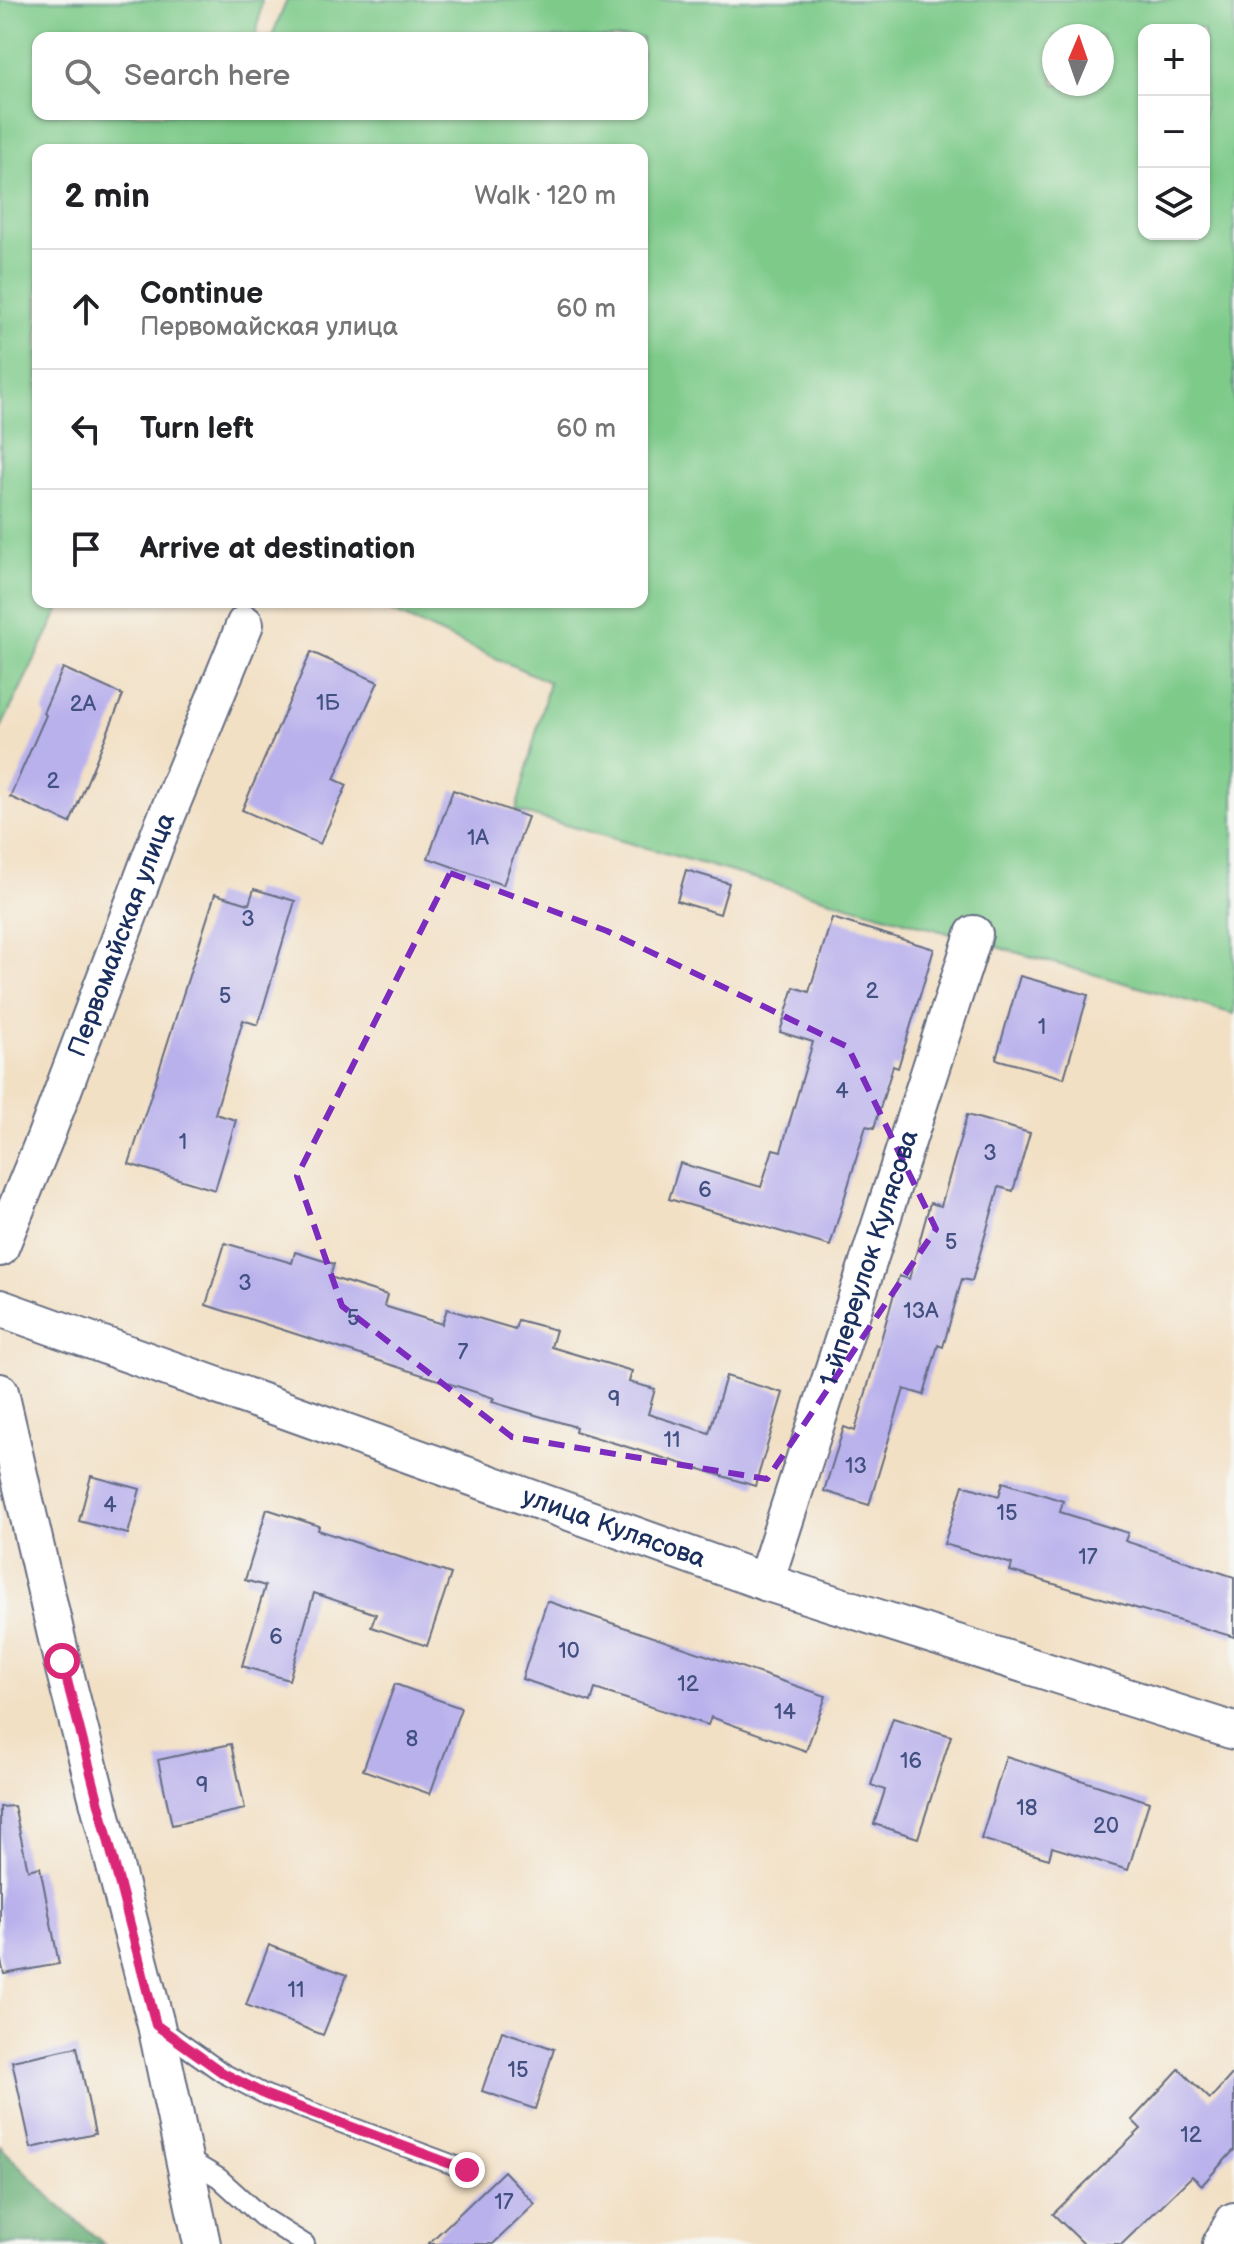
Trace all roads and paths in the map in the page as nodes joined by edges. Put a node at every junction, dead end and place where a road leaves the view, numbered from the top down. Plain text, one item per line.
1 (245, 624) dead end
2 (974, 934) dead end
3 (0, 1248) edge
4 (0, 1308) edge
5 (0, 1392) edge
6 (765, 1582) junction
7 (1234, 1731) edge
8 (156, 2025) junction
9 (184, 2157) junction
10 (467, 2170) dead end
11 (1234, 2221) edge
12 (202, 2244) edge
13 (305, 2244) edge
14 (1221, 2244) edge

1 - 3 street, Первомайская улица
2 - 6 street, 1-йпереулок Кулясова
4 - 6 street, улица Кулясова
5 - 8 street
6 - 7 street, улица Кулясова
8 - 9 street
8 - 10 lane
9 - 12 street
9 - 13 lane
11 - 14 street

